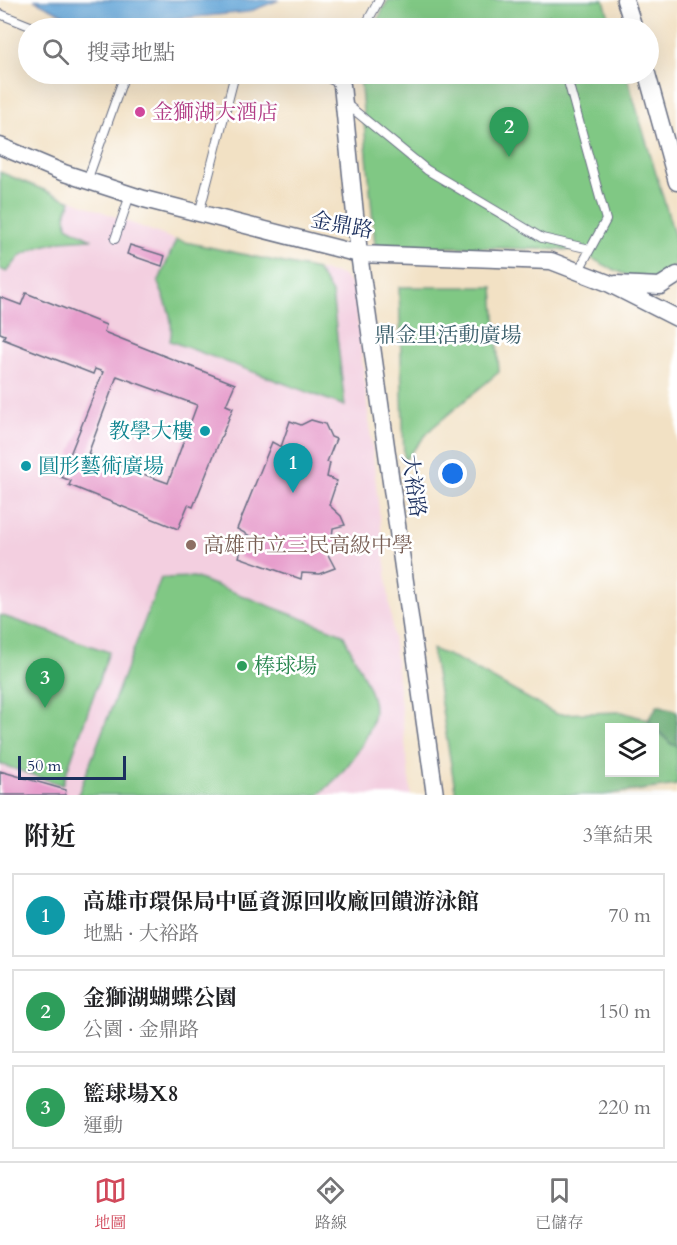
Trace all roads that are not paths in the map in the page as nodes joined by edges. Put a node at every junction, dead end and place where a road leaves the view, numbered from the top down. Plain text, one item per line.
1 (379, 0) edge
2 (625, 0) edge
3 (0, 14) edge
4 (369, 18) edge
5 (630, 18) edge
6 (18, 21) edge
7 (121, 84) edge
8 (232, 84) edge
9 (343, 84) edge
10 (569, 84) edge
11 (650, 84) edge
12 (344, 102) junction
13 (0, 146) edge
14 (87, 181) junction
15 (677, 182) edge
16 (130, 195) junction
17 (199, 215) junction
18 (115, 240) dead end
19 (590, 249) junction
20 (359, 254) junction
21 (579, 270) junction
22 (677, 275) edge
23 (608, 283) junction
24 (677, 318) edge
25 (435, 795) edge

1 - 4 lane
2 - 5 street
3 - 6 lane
7 - 14 lane
8 - 17 lane
9 - 12 street, 大裕路
10 - 19 lane
11 - 15 street
12 - 19 lane
12 - 20 street, 大裕路
13 - 14 street, 金鼎路
14 - 16 street, 金鼎路
16 - 17 street, 金鼎路
16 - 18 lane
17 - 20 street, 金鼎路
19 - 21 lane
20 - 21 street, 金鼎路
20 - 25 street, 大裕路
21 - 23 street, 金鼎路
22 - 23 street
23 - 24 street, 金鼎路

